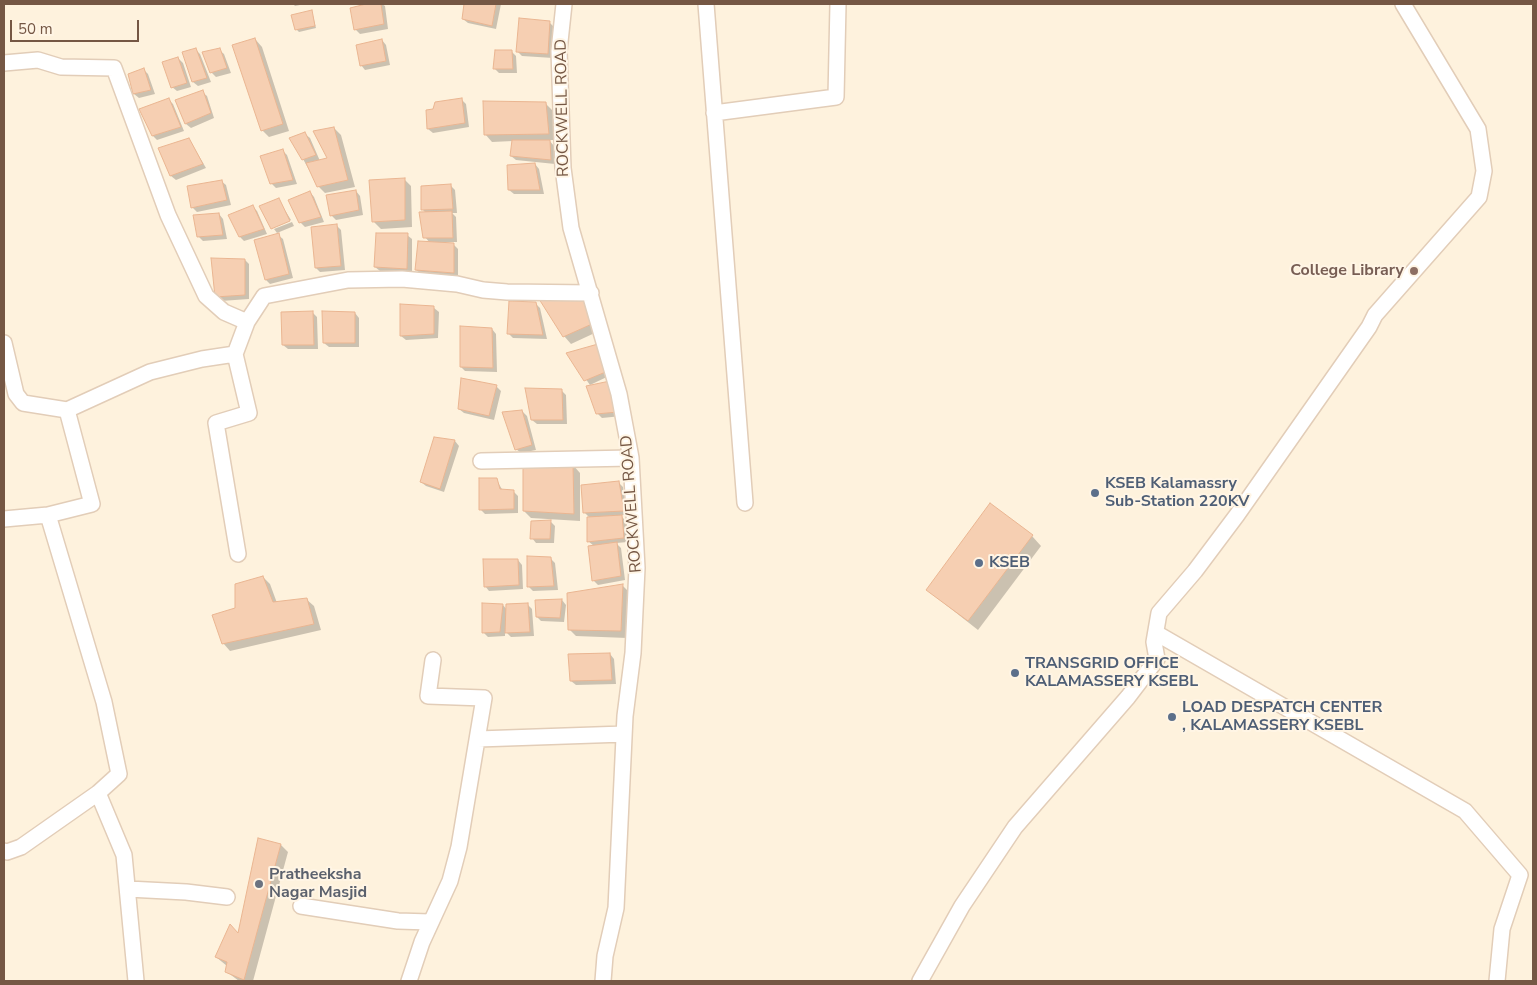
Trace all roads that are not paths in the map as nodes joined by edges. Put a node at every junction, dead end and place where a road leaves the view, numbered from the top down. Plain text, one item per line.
1 (564, 4) edge
2 (706, 4) edge
3 (838, 4) edge
4 (1403, 4) edge
5 (4, 63) edge
6 (714, 113) junction
7 (590, 293) junction
8 (247, 322) junction
9 (4, 343) edge
10 (235, 354) junction
11 (67, 410) junction
12 (631, 458) junction
13 (481, 461) dead end
14 (745, 504) dead end
15 (48, 514) junction
16 (4, 519) edge
17 (238, 554) dead end
18 (1156, 633) junction
19 (433, 660) dead end
20 (624, 734) junction
21 (478, 739) junction
22 (98, 793) junction
23 (5, 852) edge
24 (128, 889) junction
25 (227, 897) dead end
26 (301, 906) dead end
27 (430, 922) junction
28 (136, 981) edge
29 (409, 981) edge
30 (603, 981) edge
31 (920, 981) edge
32 (1497, 981) edge

1 - 7 street, ROCKWELL ROAD
2 - 6 street
3 - 6 street
4 - 18 street
5 - 8 street
6 - 14 street
7 - 8 street
7 - 12 street, ROCKWELL ROAD
8 - 10 street
9 - 11 street
10 - 11 street
10 - 17 street
11 - 15 street
12 - 13 street
12 - 20 street, ROCKWELL ROAD
15 - 16 street
15 - 22 street
18 - 31 street
18 - 32 street
19 - 21 street
20 - 21 street
20 - 30 street, ROCKWELL ROAD
21 - 27 street
22 - 23 street
22 - 24 street
24 - 25 street
24 - 28 street
26 - 27 street
27 - 29 street

